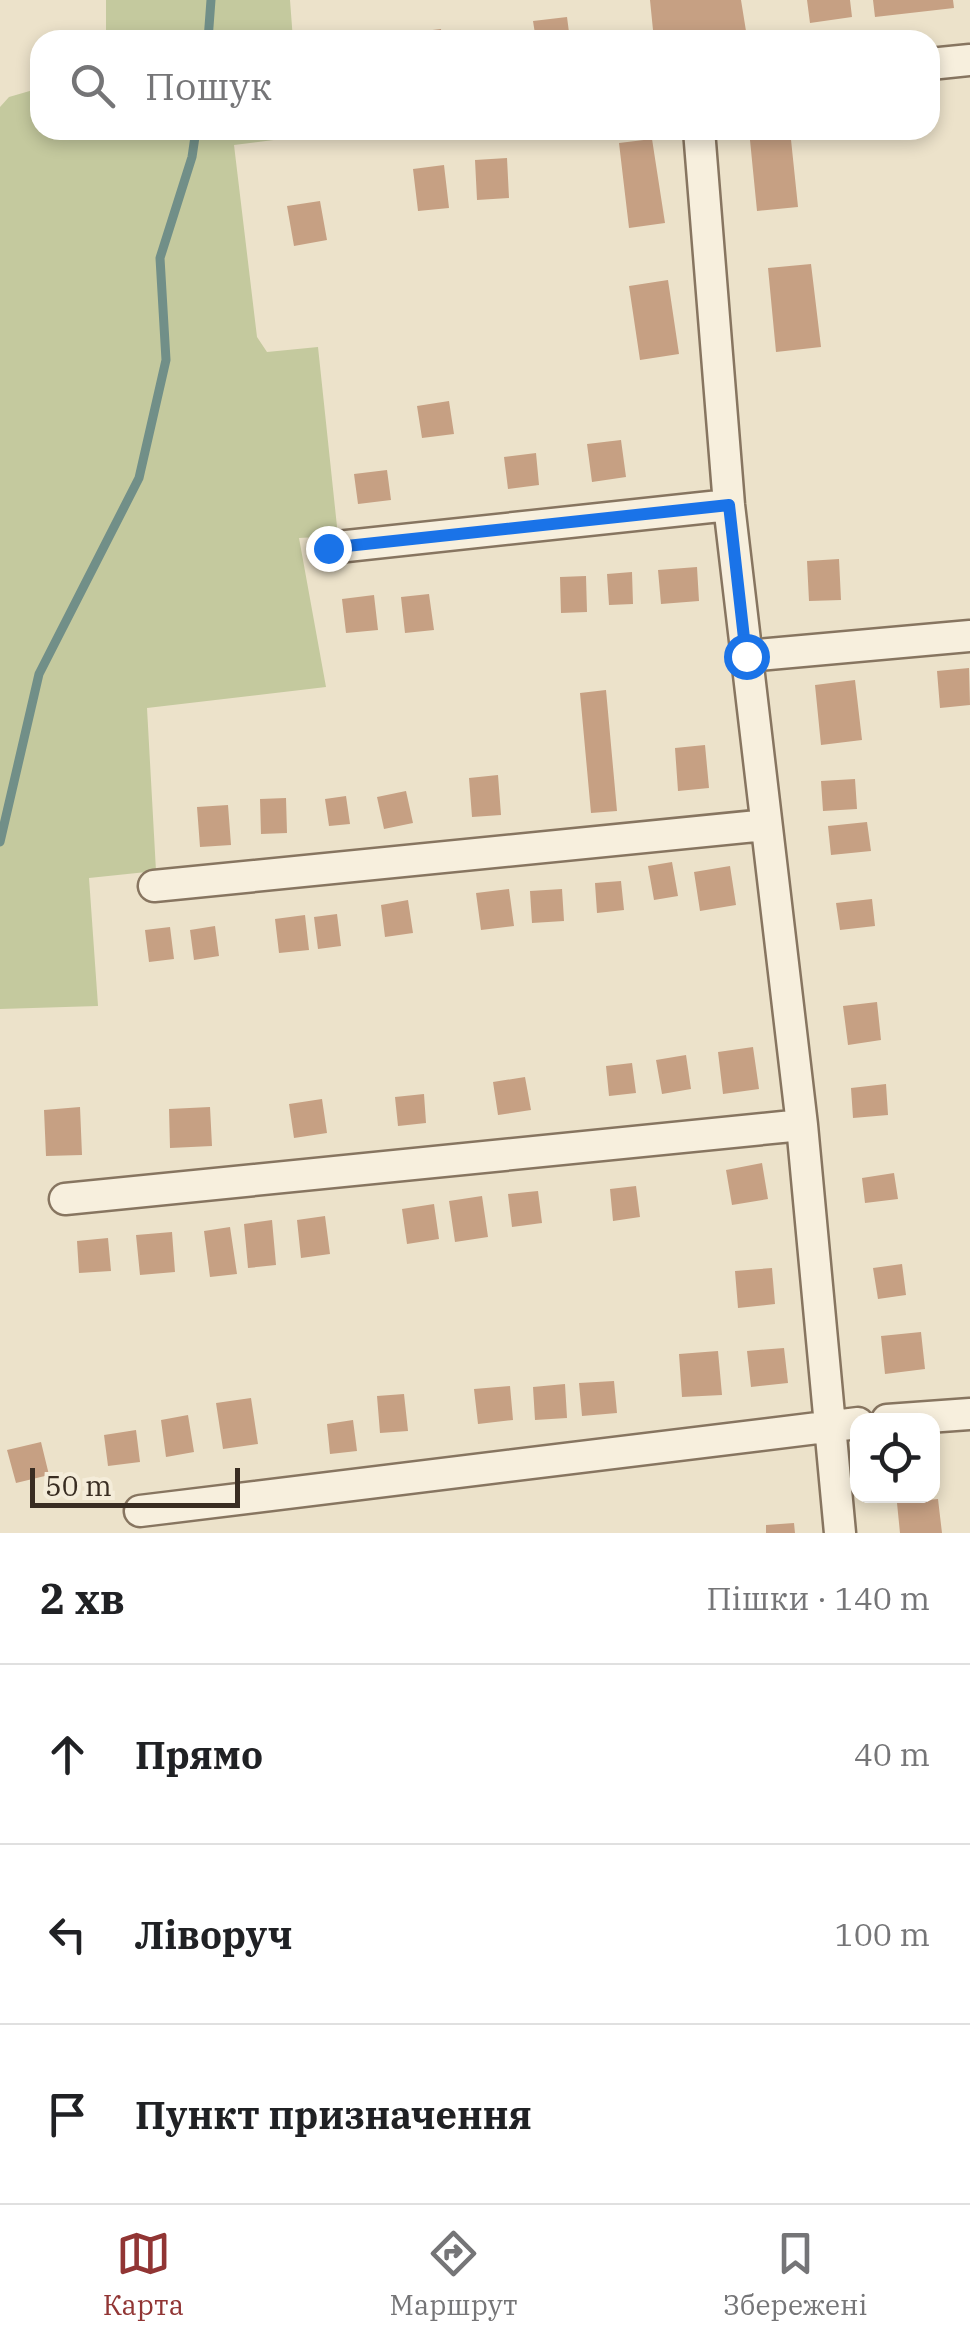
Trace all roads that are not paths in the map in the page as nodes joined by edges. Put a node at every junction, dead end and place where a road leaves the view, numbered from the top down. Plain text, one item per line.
1 (970, 60) edge
2 (940, 63) edge
3 (699, 140) edge
4 (729, 505) junction
5 (328, 548) dead end
6 (970, 636) edge
7 (746, 656) junction
8 (766, 825) junction
9 (154, 886) dead end
10 (802, 1125) junction
11 (66, 1199) dead end
12 (970, 1414) edge
13 (940, 1416) edge
14 (845, 1424) edge
15 (140, 1511) dead end
16 (840, 1533) edge

1 - 2 street
3 - 4 street
4 - 5 street
4 - 7 street
6 - 7 street
7 - 8 street
8 - 9 street
8 - 10 street
10 - 11 street
10 - 14 street
12 - 13 street
14 - 15 street
14 - 16 street

